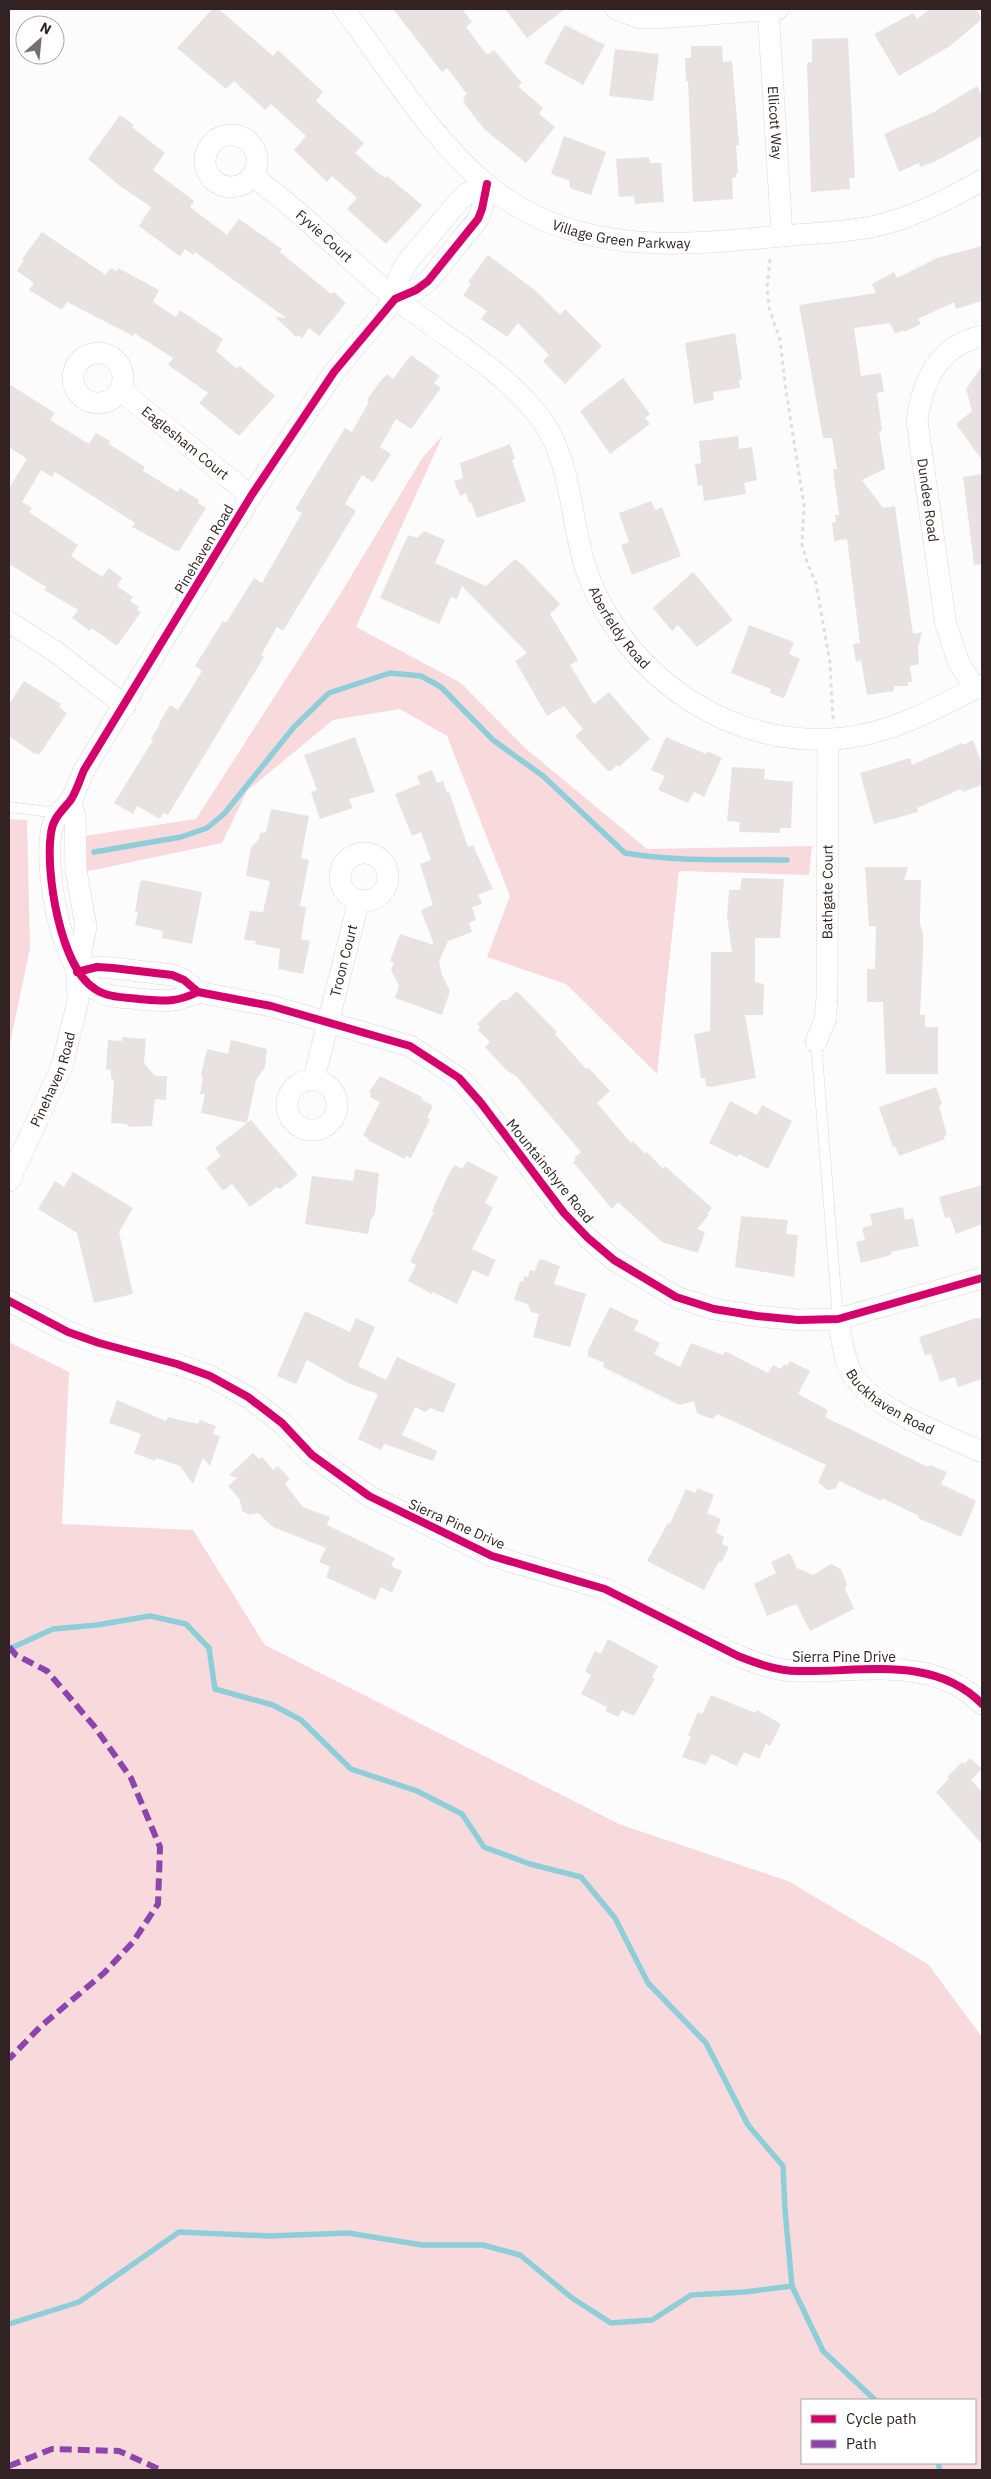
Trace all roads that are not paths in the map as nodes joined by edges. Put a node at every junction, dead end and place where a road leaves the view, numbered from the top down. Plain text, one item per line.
1 (344, 9) edge
2 (616, 9) edge
3 (768, 9) edge
4 (778, 9) edge
5 (252, 176) dead end
6 (982, 180) edge
7 (487, 184) junction
8 (782, 236) junction
9 (396, 299) junction
10 (982, 336) edge
11 (120, 390) dead end
12 (251, 496) junction
13 (9, 622) edge
14 (978, 687) edge
15 (124, 706) junction
16 (831, 729) junction
17 (9, 807) edge
18 (64, 807) junction
19 (359, 900) dead end
20 (77, 972) junction
21 (328, 1021) junction
22 (816, 1042) joint
23 (314, 1078) dead end
24 (9, 1181) edge
25 (982, 1278) edge
26 (9, 1301) edge
27 (838, 1320) junction
28 (982, 1452) edge
29 (982, 1704) edge

1 - 7 street, Village Green Parkway
2 - 3 street
3 - 4 street
3 - 8 street, Ellicott Way
5 - 9 street, Fyvie Court
6 - 8 street, Village Green Parkway
7 - 8 street, Village Green Parkway
7 - 9 street, Pinehaven Road
9 - 12 street, Pinehaven Road
9 - 16 street, Aberfeldy Road
10 - 14 street, Dundee Road
11 - 12 street, Eaglesham Court
12 - 15 street, Pinehaven Road
13 - 15 street
14 - 16 street, Aberfeldy Road
15 - 18 street, Pinehaven Road
16 - 22 street, Bathgate Court
17 - 18 lane
18 - 20 street, Pinehaven Road
19 - 21 street, Troon Court
20 - 21 street, Mountainshyre Road
20 - 24 street, Pinehaven Road
21 - 23 street, Troon Court
21 - 27 street, Mountainshyre Road
22 - 27 lane
25 - 27 street, Mountainshyre Road
26 - 29 street, Sierra Pine Drive
27 - 28 street, Buckhaven Road

